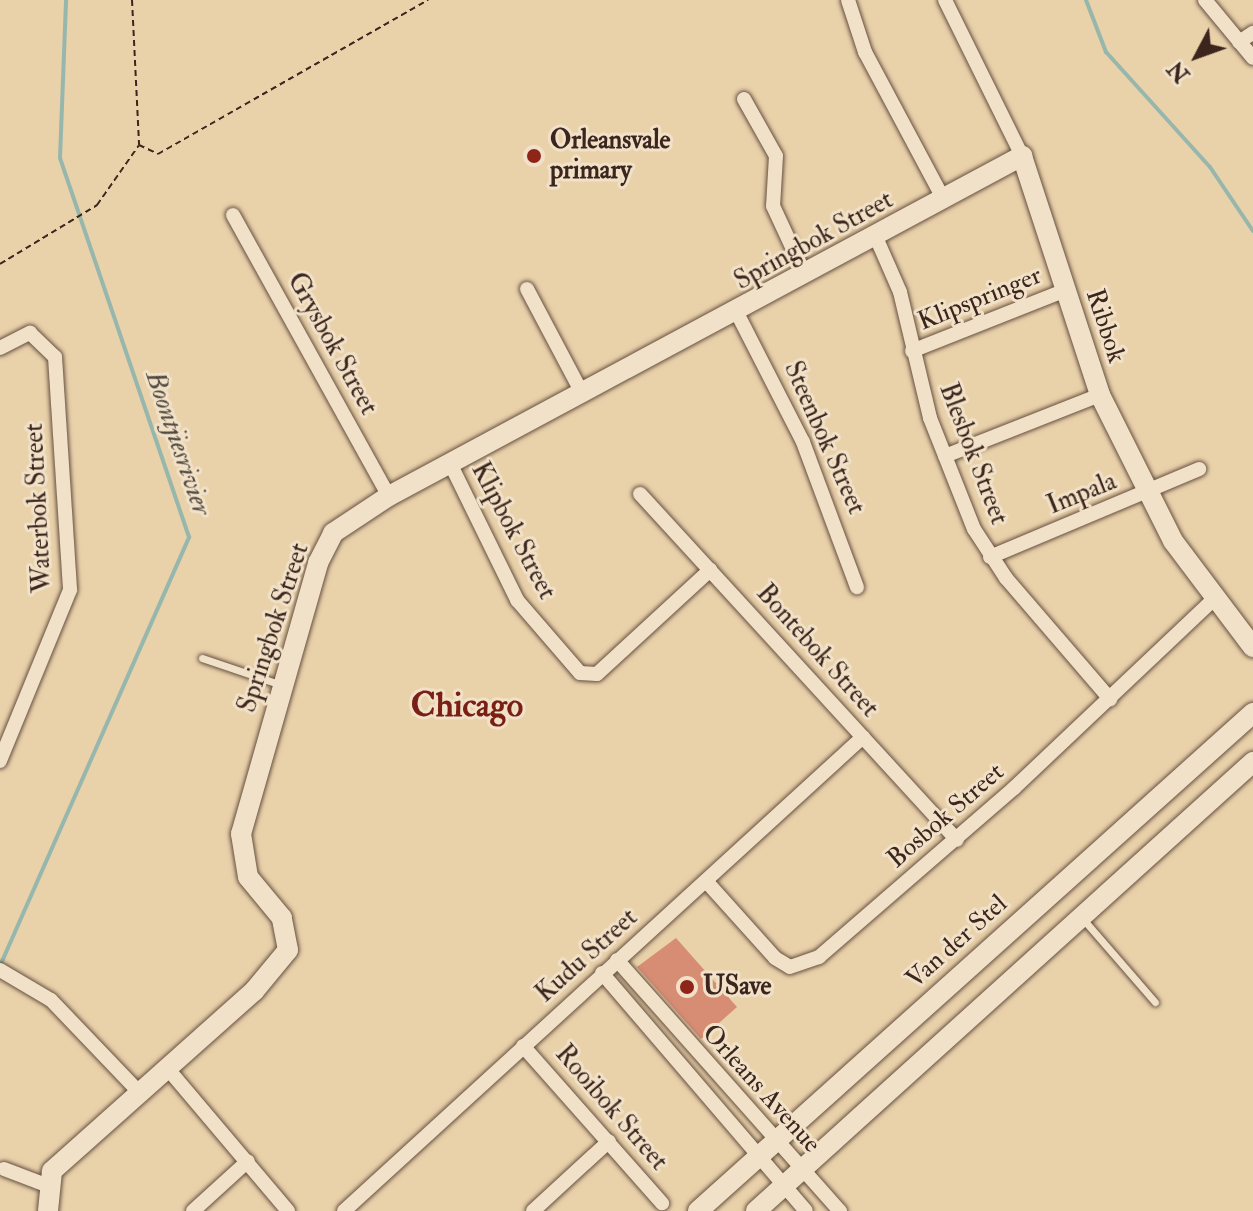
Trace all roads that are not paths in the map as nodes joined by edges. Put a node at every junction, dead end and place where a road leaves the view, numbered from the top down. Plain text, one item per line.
1 (848, 0) edge
2 (945, 0) edge
3 (1205, 0) edge
4 (1253, 33) edge
5 (1239, 42) junction
6 (1253, 58) edge
7 (744, 99) dead end
8 (1022, 156) junction
9 (943, 198) junction
10 (233, 215) dead end
11 (875, 235) junction
12 (805, 275) junction
13 (527, 289) dead end
14 (1066, 290) junction
15 (737, 313) junction
16 (0, 348) edge
17 (912, 351) junction
18 (582, 393) junction
19 (1100, 395) junction
20 (945, 456) junction
21 (450, 463) junction
22 (1199, 469) dead end
23 (1147, 493) junction
24 (640, 494) dead end
25 (389, 496) junction
26 (990, 557) junction
27 (710, 570) junction
28 (857, 587) dead end
29 (1212, 601) junction
30 (1253, 647) edge
31 (202, 658) dead end
32 (281, 685) junction
33 (1110, 699) junction
34 (1253, 713) edge
35 (863, 737) junction
36 (0, 761) edge
37 (1253, 762) edge
38 (957, 840) junction
39 (706, 881) junction
40 (1081, 917) junction
41 (617, 960) junction
42 (602, 973) junction
43 (6, 974) edge
44 (1155, 1002) dead end
45 (523, 1046) junction
46 (168, 1069) junction
47 (140, 1093) junction
48 (609, 1141) junction
49 (776, 1141) junction
50 (757, 1157) junction
51 (248, 1161) junction
52 (4, 1169) dead end
53 (802, 1170) junction
54 (46, 1185) junction
55 (784, 1186) junction
56 (662, 1203) dead end
57 (48, 1211) edge
58 (193, 1211) edge
59 (288, 1211) edge
60 (344, 1211) edge
61 (533, 1211) edge
62 (698, 1211) edge
63 (756, 1211) edge
64 (806, 1211) edge
65 (840, 1211) edge

1 - 9 street
2 - 8 street, Ribbok
3 - 5 street
4 - 5 street
5 - 6 street
7 - 12 street
8 - 9 street, Springbok Street
8 - 14 street, Ribbok
9 - 11 street, Springbok Street
10 - 25 street, Grysbok Street
11 - 12 street, Springbok Street
11 - 17 street, Blesbok Street
12 - 15 street, Springbok Street
13 - 18 street
14 - 17 street, Klipspringer
14 - 19 street, Ribbok
15 - 18 street, Springbok Street
15 - 28 street, Steenbok Street
16 - 36 street, Waterbok Street
17 - 20 street, Blesbok Street
18 - 21 street, Springbok Street
19 - 20 street
19 - 23 street, Ribbok
20 - 26 street, Blesbok Street
21 - 25 street, Springbok Street
21 - 27 street, Klipbok Street
22 - 23 street, Impala
23 - 26 street, Impala
23 - 29 street, Ribbok
24 - 27 street, Bontebok Street
25 - 32 street, Springbok Street
26 - 33 street, Blesbok Street
27 - 35 street, Bontebok Street
29 - 30 street, Ribbok
29 - 33 street, Bosbok Street
31 - 32 lane
32 - 46 street, Springbok Street
33 - 38 street, Bosbok Street
34 - 49 street, Van der Stel
35 - 38 street, Bontebok Street
35 - 39 street, Kudu Street
37 - 40 street
38 - 39 street, Bosbok Street
39 - 41 street, Kudu Street
40 - 44 lane
40 - 53 street
41 - 42 street, Kudu Street
41 - 49 street, Orleans Avenue
42 - 45 street, Kudu Street
42 - 50 street, Orleans Avenue
43 - 47 street
45 - 48 street, Rooibok Street
45 - 60 street, Kudu Street
46 - 47 street, Springbok Street
46 - 51 street
47 - 54 street, Springbok Street
48 - 56 street, Rooibok Street
48 - 61 street
49 - 50 street, Van der Stel
49 - 53 street, Orleans Avenue
50 - 55 street, Orleans Avenue
50 - 62 street, Van der Stel
51 - 58 street
51 - 59 street
52 - 54 street
53 - 55 street
53 - 65 street, Orleans Avenue
54 - 57 street
55 - 63 street
55 - 64 street, Orleans Avenue

